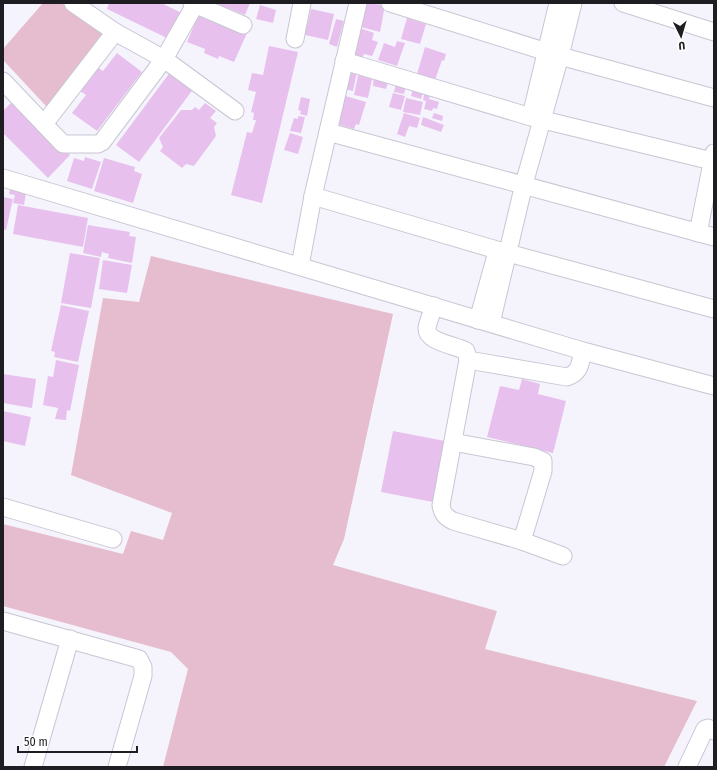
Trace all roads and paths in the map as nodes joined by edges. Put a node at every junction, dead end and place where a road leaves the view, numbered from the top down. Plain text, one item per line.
1 (73, 3) edge
2 (195, 3) edge
3 (302, 3) edge
4 (358, 3) edge
5 (390, 3) edge
6 (558, 3) edge
7 (573, 3) edge
8 (623, 3) edge
9 (243, 25) dead end
10 (115, 32) junction
11 (714, 32) edge
12 (295, 39) dead end
13 (553, 54) junction
14 (164, 59) junction
15 (344, 62) junction
16 (3, 81) edge
17 (714, 98) edge
18 (235, 111) dead end
19 (536, 118) junction
20 (44, 124) junction
21 (328, 132) junction
22 (713, 157) edge
23 (3, 178) edge
24 (518, 184) junction
25 (313, 196) junction
26 (698, 233) junction
27 (714, 238) edge
28 (503, 252) junction
29 (300, 266) junction
30 (434, 306) junction
31 (714, 309) edge
32 (485, 321) junction
33 (583, 351) junction
34 (468, 360) junction
35 (714, 386) edge
36 (453, 442) junction
37 (3, 507) edge
38 (113, 539) dead end
39 (522, 541) junction
40 (563, 556) dead end
41 (3, 621) edge
42 (70, 639) junction
43 (714, 731) edge
44 (33, 767) edge
45 (117, 767) edge
46 (687, 767) edge

1 - 10 street
2 - 9 street
2 - 14 street
3 - 12 street
4 - 15 street
5 - 13 street
6 - 13 street
7 - 13 street
8 - 11 street
10 - 14 street
10 - 20 street
13 - 17 street
13 - 19 street
14 - 18 street
14 - 20 street
15 - 19 street
15 - 21 street
16 - 20 street
19 - 22 street
19 - 24 street
21 - 24 street
21 - 25 street
22 - 26 street
23 - 29 street
24 - 26 street
24 - 28 street
25 - 28 street
25 - 29 street
26 - 27 street
28 - 31 street
28 - 32 street
29 - 30 street
30 - 32 street
30 - 34 street
32 - 33 street
33 - 34 street
33 - 35 street
34 - 36 street
36 - 39 street
36 - 39 street
37 - 38 street
39 - 40 street
41 - 42 street
42 - 44 street
42 - 45 street
43 - 46 street

